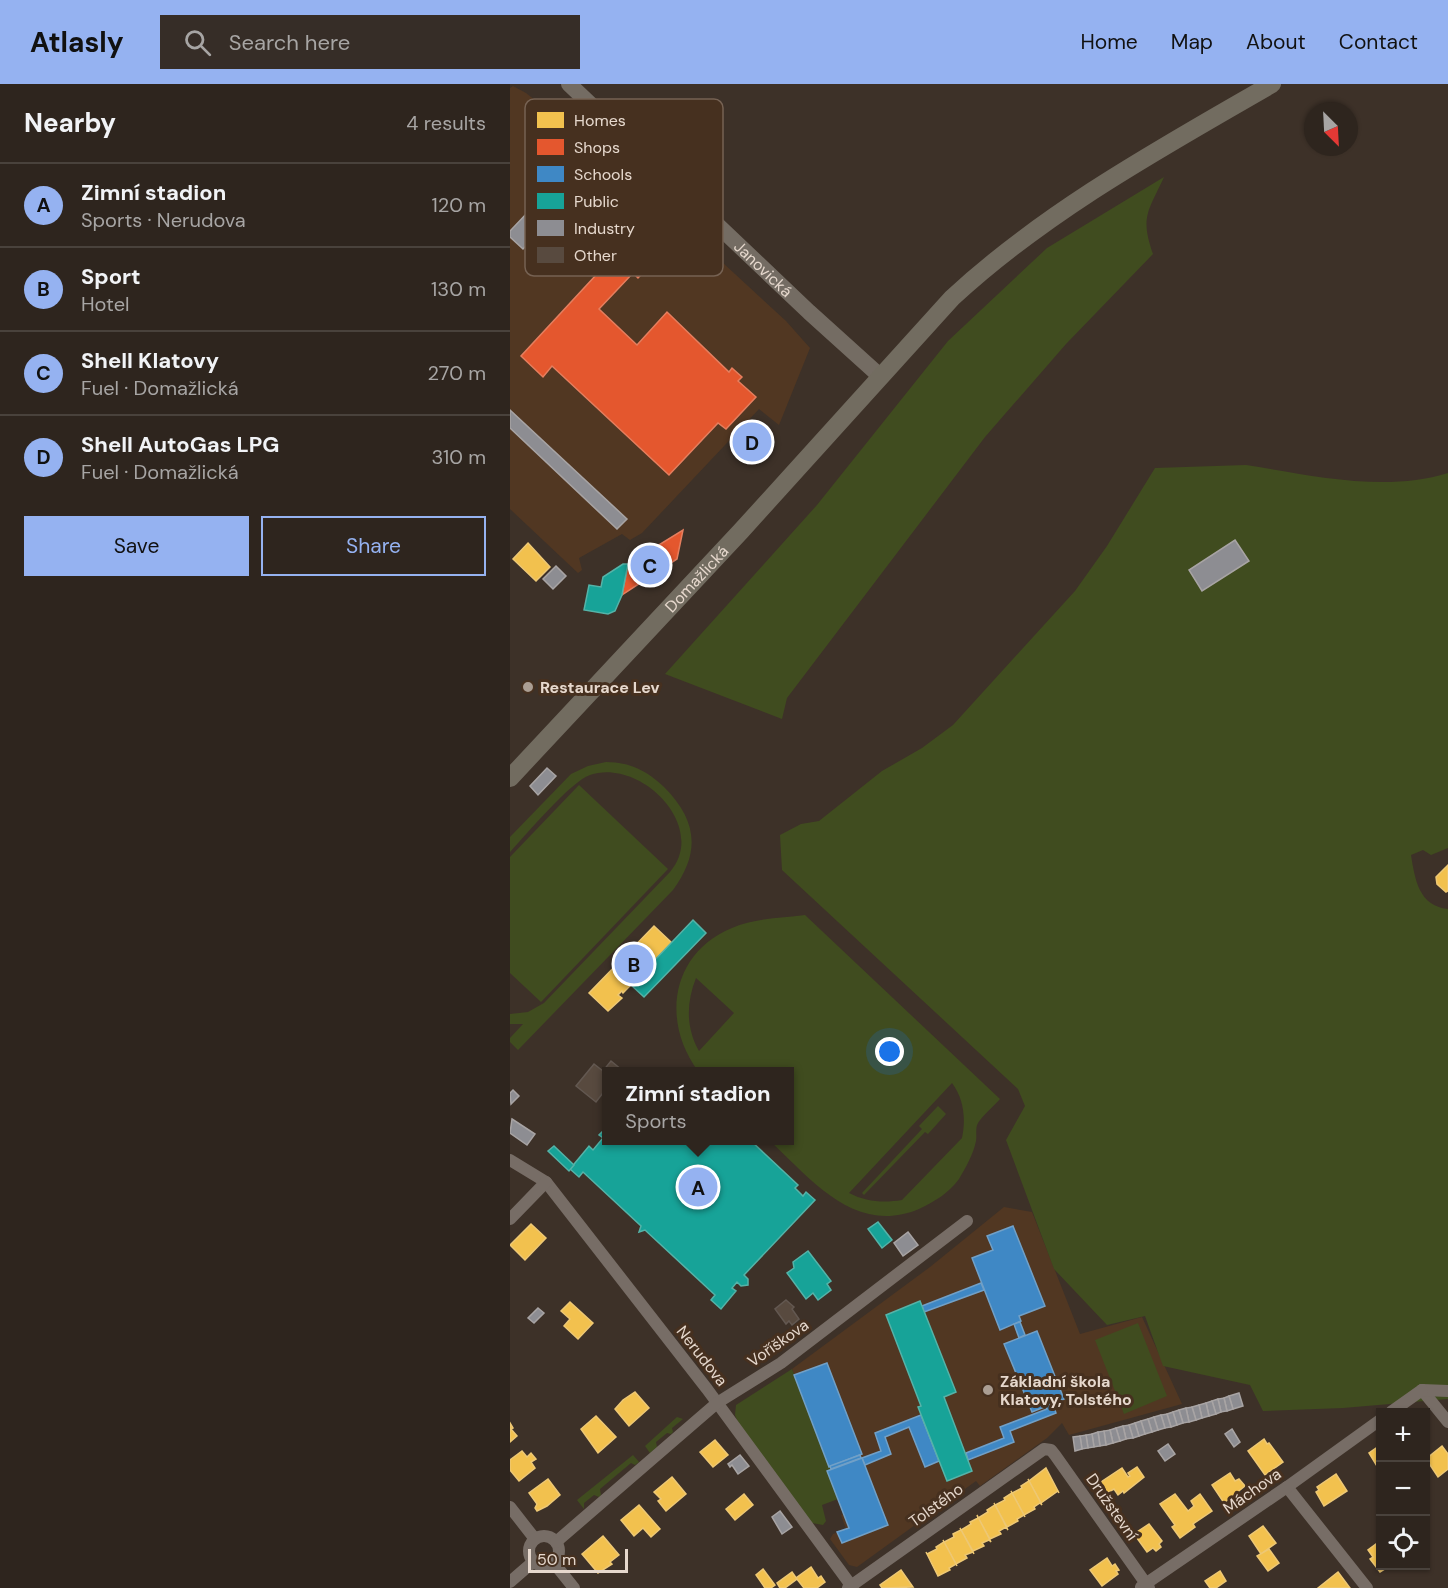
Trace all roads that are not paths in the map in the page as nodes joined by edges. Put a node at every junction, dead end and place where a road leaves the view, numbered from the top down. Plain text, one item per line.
1 (569, 84) edge
2 (1272, 84) edge
3 (585, 99) edge
4 (723, 230) edge
5 (881, 377) junction
6 (510, 778) edge
7 (510, 1160) edge
8 (546, 1182) junction
9 (510, 1220) edge
10 (967, 1221) dead end
11 (1422, 1390) junction
12 (1448, 1391) edge
13 (717, 1403) junction
14 (1398, 1408) edge
15 (1448, 1422) edge
16 (1376, 1423) edge
17 (1044, 1449) joint
18 (1287, 1487) junction
19 (510, 1507) edge
20 (535, 1539) junction
21 (556, 1542) junction
22 (533, 1562) junction
23 (554, 1563) junction
24 (510, 1582) edge
25 (851, 1587) edge
26 (1145, 1587) edge
27 (574, 1588) edge
28 (1367, 1588) edge

1 - 3 main road, Janovická
2 - 5 main road, Domažlická
4 - 5 main road, Janovická
5 - 6 main road, Domažlická
7 - 8 street, Nerudova
8 - 9 street
8 - 13 street, Nerudova
10 - 13 street, Voříškova
11 - 12 street
11 - 14 street
11 - 15 street
13 - 21 street, Voříškova
13 - 25 street, Nerudova
16 - 18 street, Máchova
17 - 25 street, Tolstého
17 - 26 street, Družstevní
18 - 26 street, Máchova
18 - 28 street
19 - 20 street
20 - 21 street
20 - 22 street
21 - 23 street
22 - 23 street
22 - 24 street
23 - 27 street

